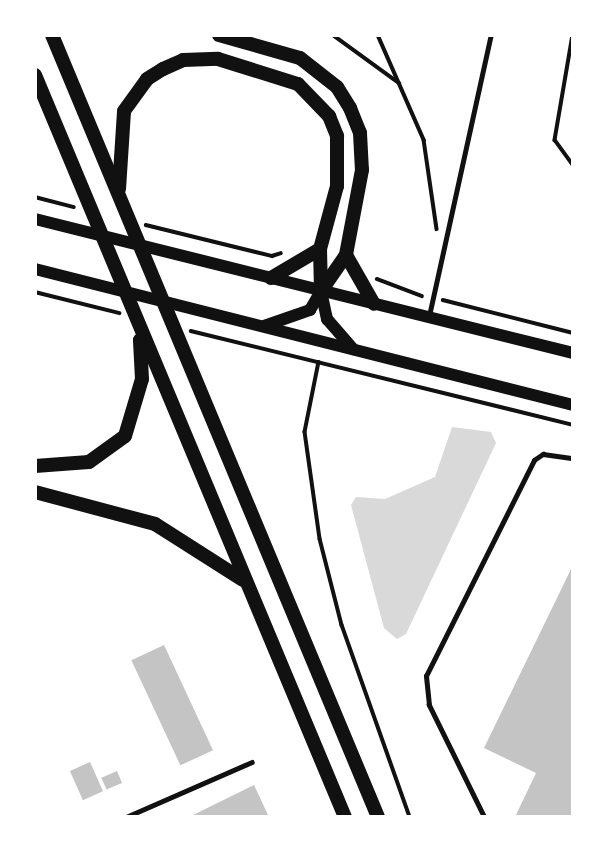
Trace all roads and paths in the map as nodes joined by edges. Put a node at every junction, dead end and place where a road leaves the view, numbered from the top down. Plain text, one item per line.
1 (52, 35) edge
2 (219, 35) edge
3 (333, 35) edge
4 (378, 35) edge
5 (491, 35) edge
6 (573, 35) edge
7 (35, 75) edge
8 (401, 85) junction
9 (573, 165) edge
10 (119, 197) junction
11 (35, 198) edge
12 (88, 211) dead end
13 (35, 219) edge
14 (141, 223) dead end
15 (434, 244) dead end
16 (320, 249) junction
17 (288, 251) dead end
18 (346, 256) junction
19 (35, 269) edge
20 (370, 270) dead end
21 (271, 278) junction
22 (425, 283) dead end
23 (321, 290) junction
24 (35, 292) edge
25 (423, 296) junction
26 (432, 298) junction
27 (374, 304) junction
28 (126, 315) dead end
29 (429, 317) junction
30 (264, 326) junction
31 (139, 328) junction
32 (177, 332) junction
33 (573, 333) edge
34 (353, 349) junction
35 (573, 353) edge
36 (319, 362) junction
37 (573, 405) edge
38 (573, 425) edge
39 (573, 458) edge
40 (35, 466) edge
41 (35, 492) edge
42 (244, 580) junction
43 (252, 762) dead end
44 (127, 817) edge
45 (345, 817) edge
46 (378, 817) edge
47 (410, 817) edge
48 (484, 817) edge

1 - 10 main road
2 - 18 main road
3 - 8 path
4 - 8 path
5 - 26 lane
6 - 9 path
7 - 31 main road
8 - 15 path
10 - 16 main road
10 - 32 main road
11 - 12 path
13 - 21 street
14 - 17 path
16 - 21 main road
16 - 23 main road
18 - 23 main road
18 - 27 main road
19 - 30 street
20 - 25 path
21 - 23 street
22 - 25 path
23 - 27 street
23 - 30 street
23 - 34 street
24 - 28 path
25 - 26 path
26 - 29 lane
26 - 33 path
27 - 29 street
29 - 35 street
30 - 34 street
31 - 40 main road
31 - 42 main road
32 - 36 path
32 - 46 main road
34 - 37 street
36 - 38 path
36 - 47 path
39 - 48 lane
41 - 42 main road
42 - 45 main road
43 - 44 lane

